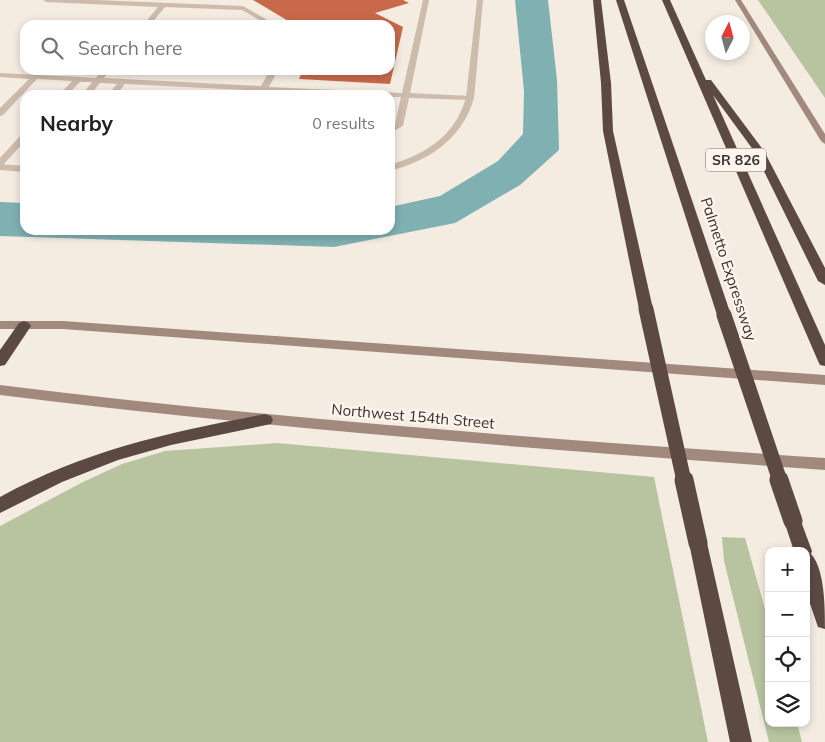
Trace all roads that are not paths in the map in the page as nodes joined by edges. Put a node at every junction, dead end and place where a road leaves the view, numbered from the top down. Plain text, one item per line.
1 (46, 0) edge
2 (426, 0) edge
3 (480, 0) edge
4 (597, 0) edge
5 (620, 0) edge
6 (666, 0) edge
7 (738, 0) edge
8 (163, 5) junction
9 (150, 20) edge
10 (264, 20) edge
11 (691, 58) junction
12 (0, 75) edge
13 (102, 75) edge
14 (271, 75) edge
15 (35, 77) junction
16 (78, 79) junction
17 (97, 80) junction
18 (122, 82) junction
19 (264, 89) junction
20 (22, 90) edge
21 (68, 90) edge
22 (90, 90) edge
23 (116, 90) edge
24 (222, 90) edge
25 (250, 90) edge
26 (288, 90) edge
27 (20, 92) edge
28 (395, 95) edge
29 (405, 95) junction
30 (470, 98) junction
31 (0, 113) edge
32 (395, 128) edge
33 (20, 141) edge
34 (825, 141) edge
35 (0, 163) edge
36 (395, 166) edge
37 (0, 167) edge
38 (20, 169) edge
39 (825, 281) edge
40 (0, 325) edge
41 (24, 326) junction
42 (0, 361) edge
43 (825, 361) edge
44 (825, 380) edge
45 (0, 390) edge
46 (265, 420) junction
47 (825, 464) edge
48 (0, 506) edge
49 (802, 547) edge
50 (810, 574) edge
51 (825, 620) edge
52 (741, 742) edge

1 - 8 street
2 - 29 street
3 - 30 street
4 - 52 highway, bridge
5 - 49 highway, Palmetto Expressway, bridge
6 - 11 highway, SR 826
7 - 34 main road
8 - 9 street
8 - 10 street
11 - 39 highway
11 - 43 highway, SR 826
12 - 15 street
13 - 17 street
14 - 19 street
15 - 16 street
15 - 20 street
16 - 17 street
16 - 21 street
17 - 18 street
17 - 22 street
18 - 23 street
18 - 24 street
19 - 25 street
19 - 26 street
27 - 31 street
28 - 29 street
29 - 30 street
29 - 32 street
30 - 36 street
33 - 35 street
37 - 38 street
40 - 41 main road
41 - 42 highway
41 - 44 main road
45 - 46 main road, Northwest 154th Street
46 - 47 main road, Northwest 154th Street
46 - 48 highway
50 - 51 highway

